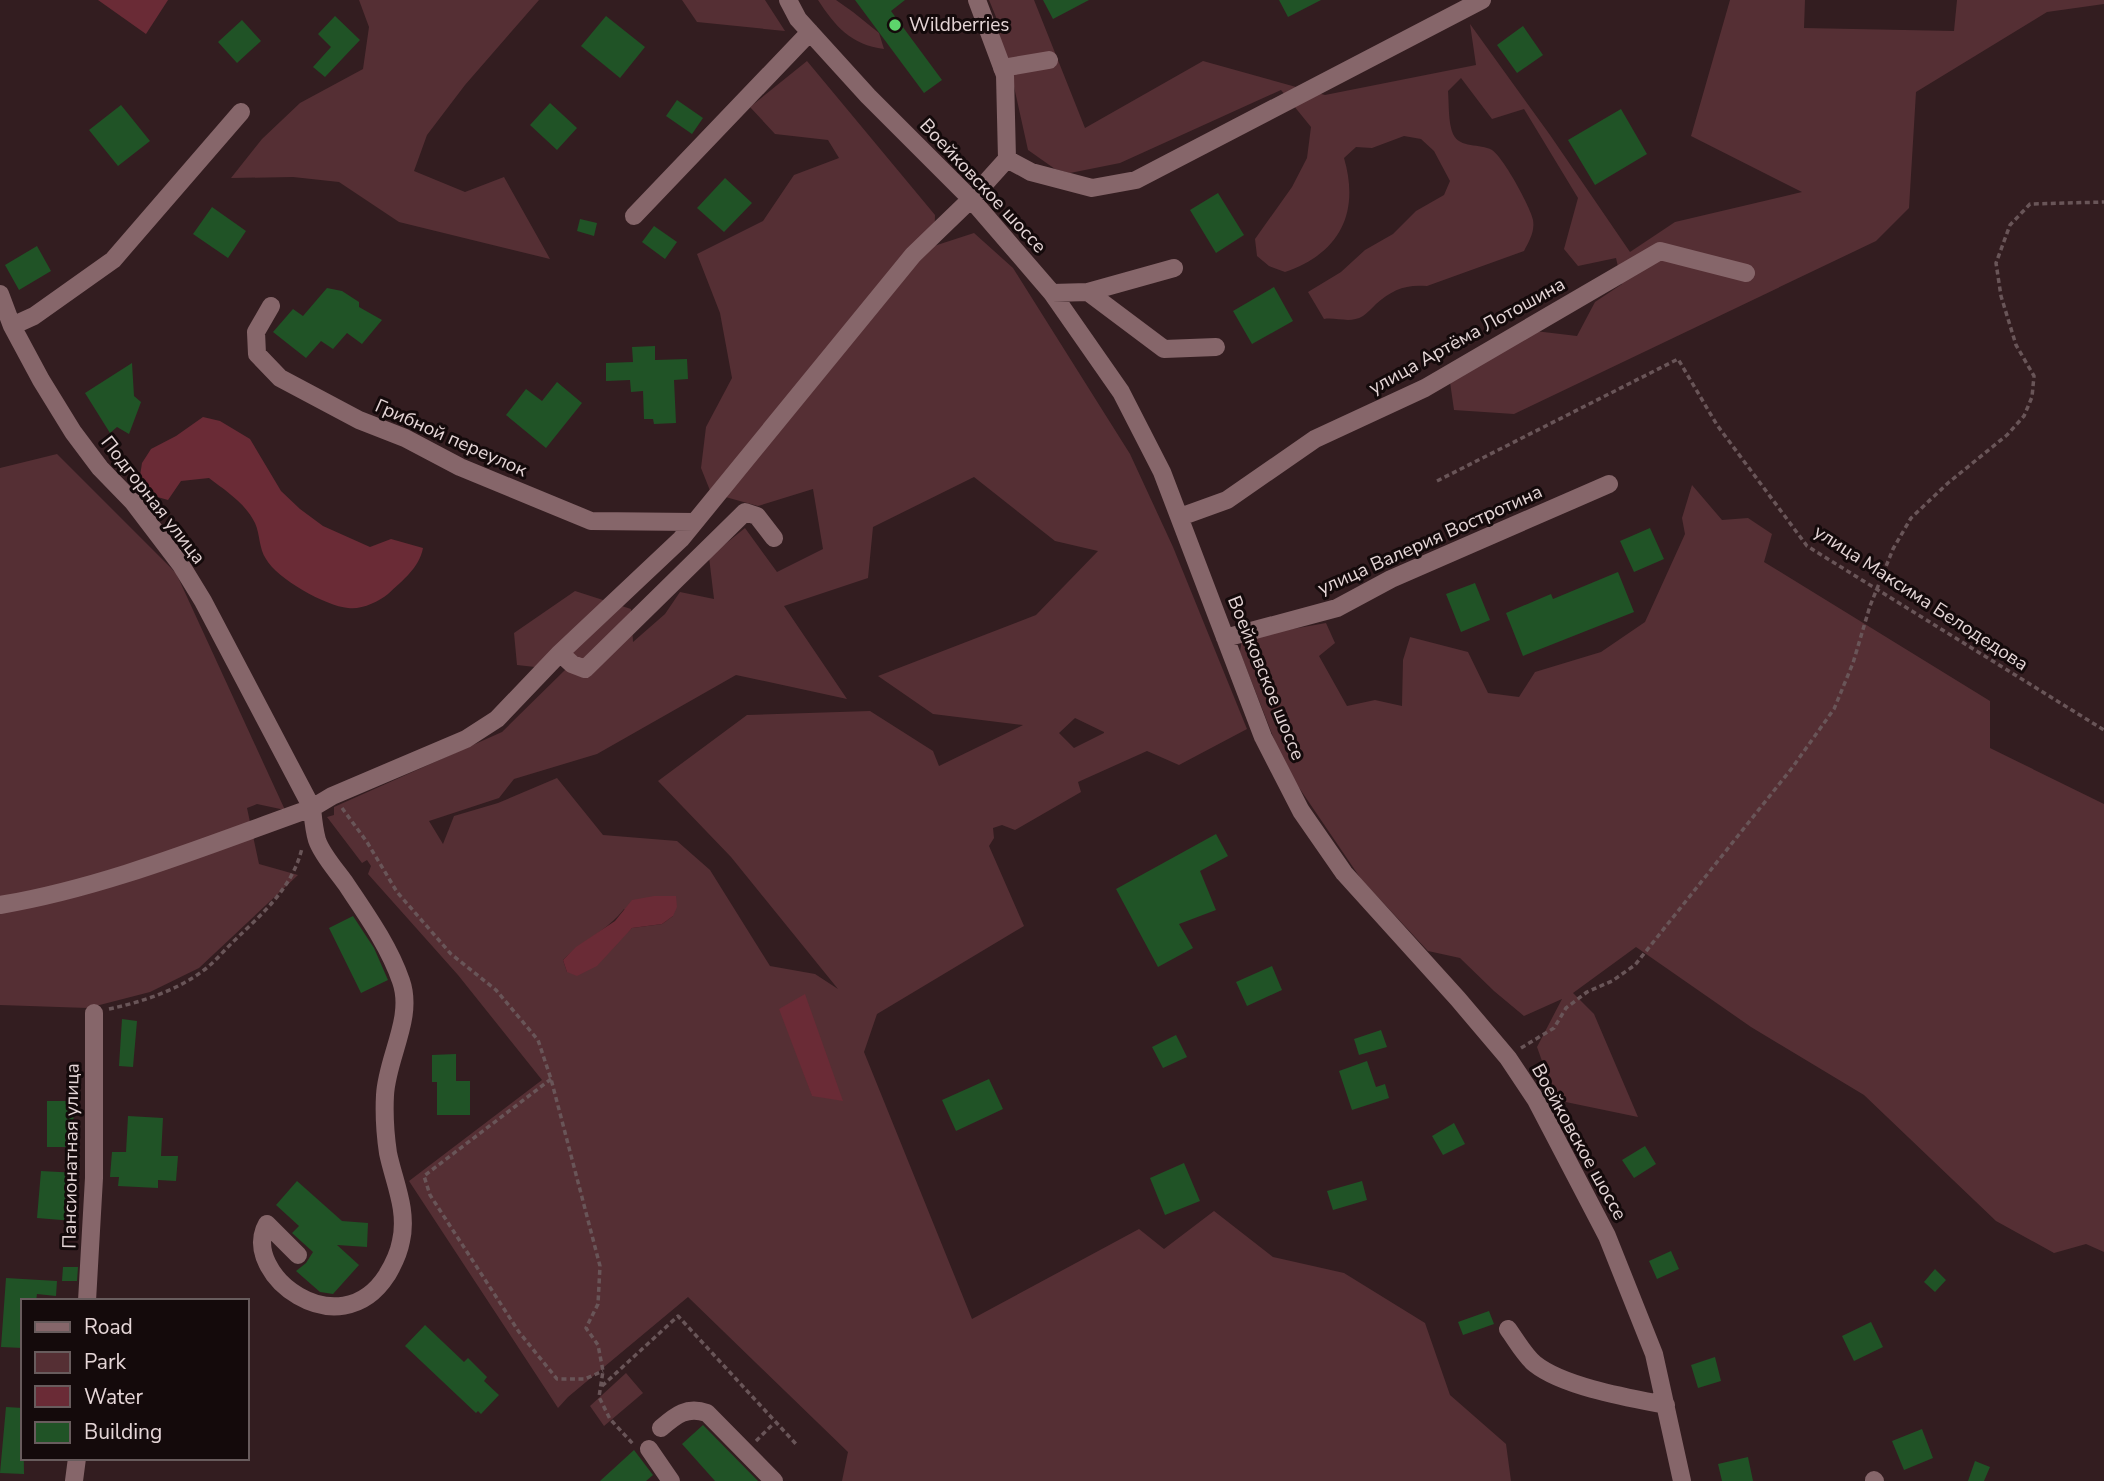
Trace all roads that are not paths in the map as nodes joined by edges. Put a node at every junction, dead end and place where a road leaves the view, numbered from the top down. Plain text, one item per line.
1 (788, 0) edge
2 (977, 0) edge
3 (1482, 0) edge
4 (810, 32) junction
5 (1049, 60) dead end
6 (1002, 68) junction
7 (241, 111) dead end
8 (1007, 159) junction
9 (971, 199) junction
10 (634, 216) dead end
11 (1174, 268) dead end
12 (1746, 273) dead end
13 (1088, 292) junction
14 (1052, 293) junction
15 (0, 294) edge
16 (271, 306) dead end
17 (12, 326) junction
18 (1216, 347) dead end
19 (1609, 484) dead end
20 (1180, 517) junction
21 (695, 522) junction
22 (774, 538) dead end
23 (1225, 638) junction
24 (560, 653) junction
25 (312, 808) junction
26 (0, 905) edge
27 (94, 1013) road end
28 (298, 1255) dead end
29 (87, 1299) edge
30 (1508, 1329) dead end
31 (1666, 1405) junction
32 (661, 1428) dead end
33 (649, 1449) road end
34 (77, 1460) edge
35 (772, 1480) edge
36 (74, 1481) edge
37 (671, 1481) edge
38 (1682, 1481) edge

1 - 4 street, Воейковское шоссе
2 - 6 street
3 - 8 street
4 - 9 street, Воейковское шоссе
4 - 10 street
5 - 6 street
6 - 8 street
7 - 17 street
8 - 9 street
9 - 14 street, Воейковское шоссе
9 - 21 street
11 - 13 street
12 - 20 street, улица Артёма Лотошина
13 - 14 street
13 - 18 street
14 - 20 street, Воейковское шоссе
15 - 17 street, Подгорная улица
16 - 21 street, Грибной переулок
17 - 25 street, Подгорная улица
19 - 23 street, улица Валерия Востротина
20 - 23 street, Воейковское шоссе
21 - 24 street
22 - 24 street
23 - 31 street, Воейковское шоссе
24 - 25 street
25 - 26 street
25 - 28 street, Подгорная улица
27 - 29 street, Пансионатная улица
30 - 31 street
31 - 38 street, Воейковское шоссе
32 - 35 street
33 - 37 street
34 - 36 street

